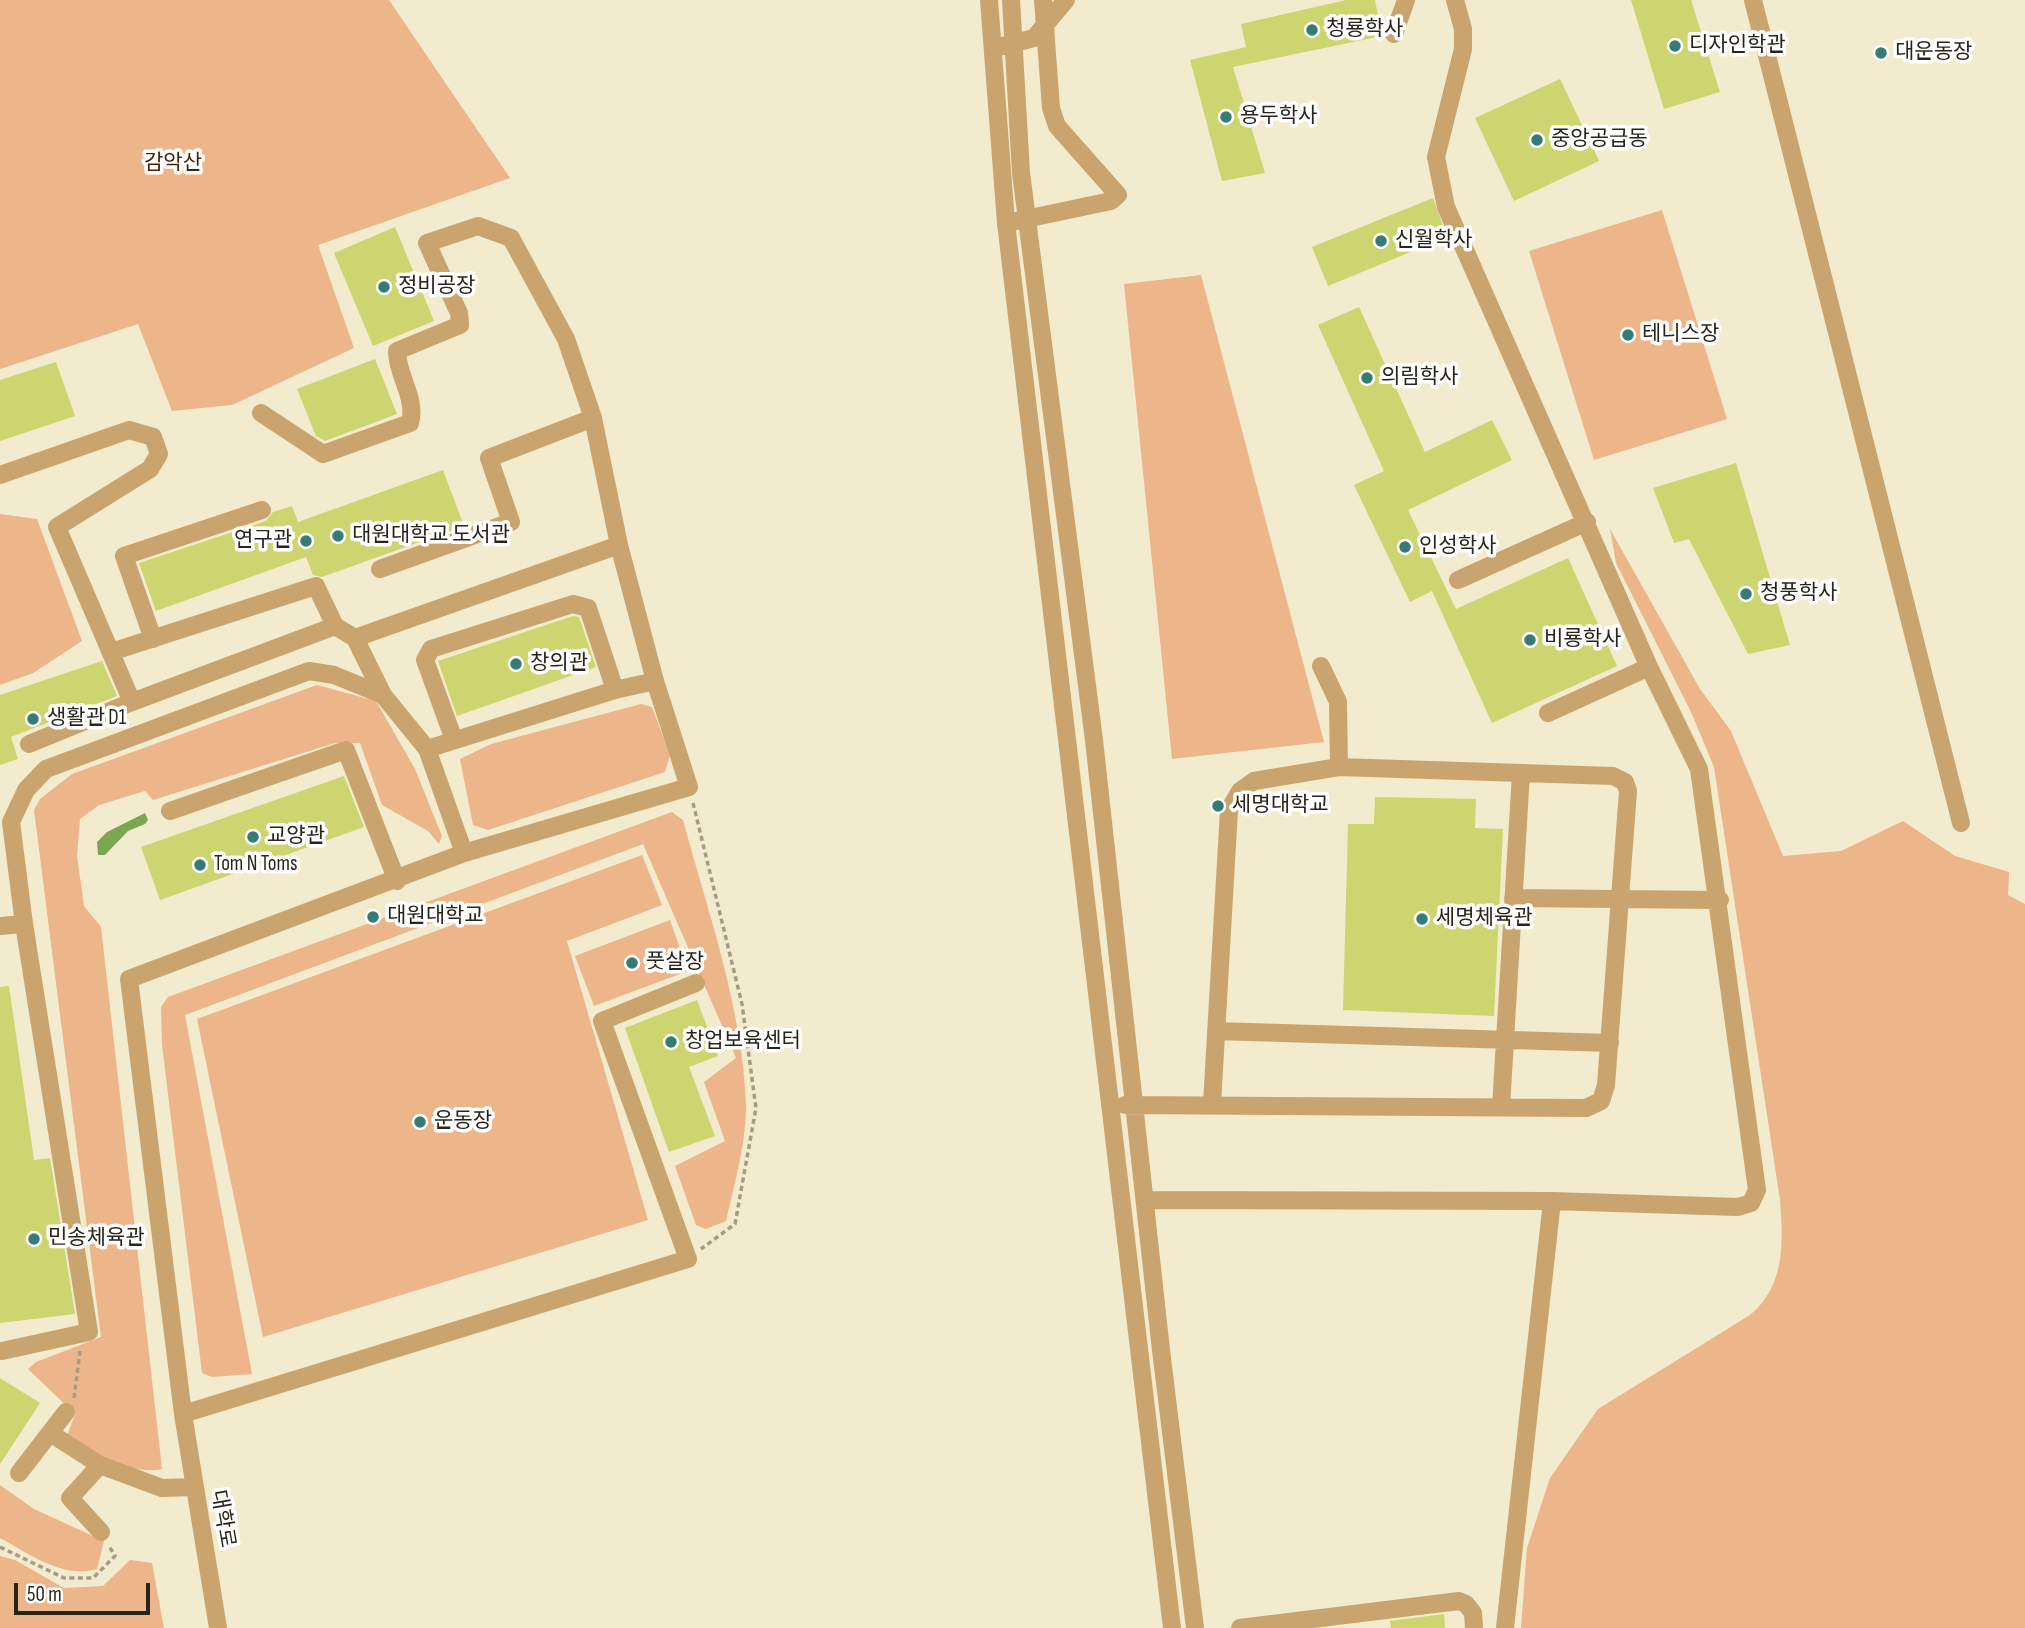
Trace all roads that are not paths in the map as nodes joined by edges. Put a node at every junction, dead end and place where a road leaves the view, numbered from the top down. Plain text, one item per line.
1 (989, 0) edge
2 (1011, 0) edge
3 (1043, 0) edge
4 (1066, 0) edge
5 (1406, 0) edge
6 (1455, 0) edge
7 (1753, 0) edge
8 (1046, 27) junction
9 (1394, 34) dead end
10 (1014, 45) junction
11 (993, 48) junction
12 (1027, 218) junction
13 (1006, 223) junction
14 (261, 413) dead end
15 (593, 418) junction
16 (0, 475) edge
17 (262, 510) dead end
18 (1587, 522) junction
19 (619, 545) junction
20 (380, 569) dead end
21 (1458, 580) dead end
22 (335, 626) junction
23 (355, 638) junction
24 (153, 639) junction
25 (111, 652) junction
26 (1083, 654) junction
27 (1058, 656) junction
28 (1321, 666) dead end
29 (1649, 667) junction
30 (655, 681) junction
31 (615, 690) junction
32 (383, 695) junction
33 (132, 702) junction
34 (1548, 713) dead end
35 (454, 740) junction
36 (29, 744) dead end
37 (427, 749) junction
38 (1339, 767) junction
39 (1521, 773) junction
40 (170, 811) dead end
41 (1961, 823) dead end
42 (464, 853) junction
43 (397, 881) junction
44 (1514, 898) junction
45 (1622, 899) junction
46 (1720, 900) junction
47 (24, 924) junction
48 (0, 926) edge
49 (696, 983) dead end
50 (1216, 1031) junction
51 (1505, 1038) junction
52 (1610, 1043) junction
53 (1212, 1104) junction
54 (1111, 1105) junction
55 (1134, 1105) junction
56 (1501, 1107) junction
57 (1145, 1200) junction
58 (1552, 1201) junction
59 (2, 1350) dead end
60 (1138, 1350) junction
61 (1161, 1350) junction
62 (66, 1412) dead end
63 (183, 1414) junction
64 (50, 1433) junction
65 (100, 1465) junction
66 (19, 1474) dead end
67 (194, 1487) junction
68 (101, 1532) road end
69 (218, 1628) edge
70 (1172, 1628) edge
71 (1195, 1628) edge
72 (1240, 1628) edge
73 (1474, 1628) edge
74 (1505, 1628) edge

1 - 11 street
2 - 10 street
3 - 8 street
4 - 8 street
5 - 9 street
6 - 18 street
7 - 41 street
8 - 10 street
8 - 12 street
10 - 11 street
10 - 12 street
11 - 13 street
12 - 13 street
12 - 26 street
13 - 27 street
14 - 15 street
15 - 19 street
15 - 20 street
16 - 25 street
17 - 24 street
18 - 21 street
18 - 29 street
19 - 23 street
19 - 30 street
22 - 23 street
22 - 24 street
22 - 33 street
23 - 32 street
24 - 25 street
25 - 33 street
26 - 27 street
26 - 55 street
27 - 54 street
28 - 38 street
29 - 34 street
29 - 46 street
30 - 31 street
30 - 42 street
31 - 35 street
31 - 35 street
32 - 37 street
32 - 47 street
33 - 36 street
35 - 37 street
37 - 42 street
38 - 39 street
38 - 50 street
39 - 44 street
39 - 45 street
40 - 43 street
42 - 43 street
43 - 63 street, 대학로
44 - 45 street
44 - 51 street
45 - 46 street
45 - 52 street
46 - 58 street
47 - 48 street
47 - 59 street
49 - 63 street
50 - 51 street
50 - 53 street
51 - 52 street
51 - 56 street
52 - 56 street
53 - 55 street
53 - 56 street
54 - 55 street
54 - 60 street
55 - 57 street
57 - 58 street
57 - 61 street
58 - 74 street
60 - 61 street
60 - 70 street
61 - 71 street
62 - 64 street
63 - 67 street, 대학로
64 - 65 street
64 - 66 street
65 - 67 street
65 - 68 street
67 - 69 street, 대학로
72 - 73 street

